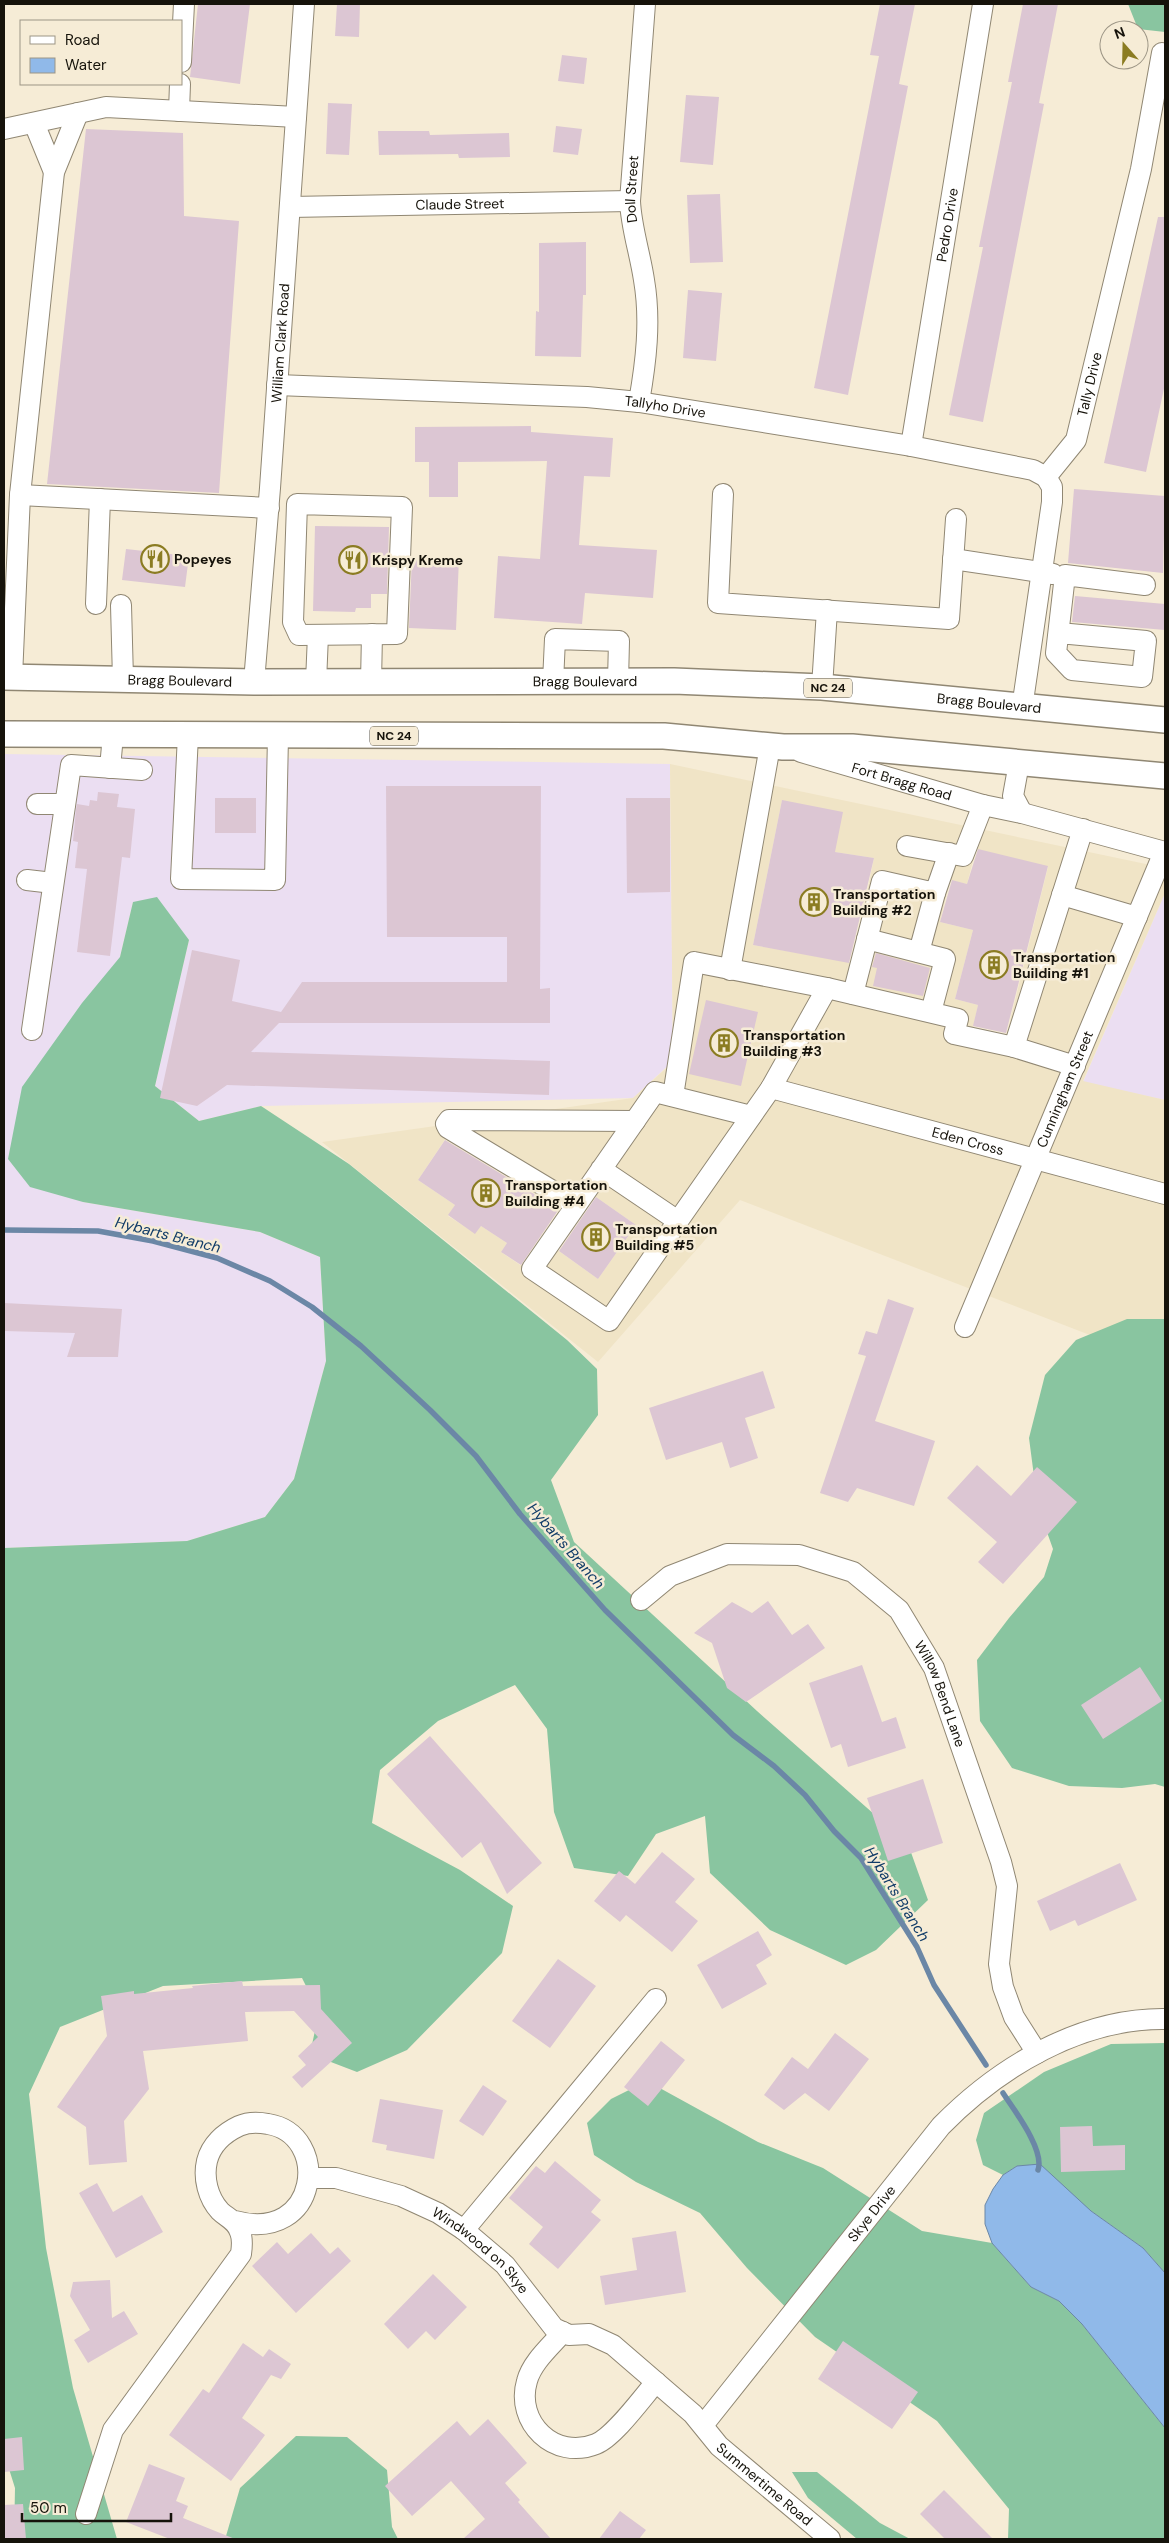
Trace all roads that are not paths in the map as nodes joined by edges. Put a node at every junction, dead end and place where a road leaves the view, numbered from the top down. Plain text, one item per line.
1 (184, 4) edge
2 (304, 4) edge
3 (645, 4) edge
4 (983, 4) edge
5 (182, 43) edge
6 (1162, 53) dead end
7 (180, 85) edge
8 (179, 111) junction
9 (78, 113) junction
10 (296, 117) junction
11 (34, 123) junction
12 (4, 130) edge
13 (54, 172) junction
14 (630, 201) junction
15 (290, 207) junction
16 (277, 385) junction
17 (639, 402) junction
18 (911, 446) junction
19 (1046, 478) junction
20 (723, 494) dead end
21 (20, 495) junction
22 (100, 499) junction
23 (297, 504) junction
24 (269, 506) junction
25 (956, 519) dead end
26 (11, 524) edge
27 (953, 559) junction
28 (1042, 573) junction
29 (1065, 575) junction
30 (262, 583) junction
31 (294, 584) junction
32 (1145, 585) dead end
33 (96, 604) dead end
34 (121, 605) dead end
35 (827, 610) junction
36 (1059, 633) junction
37 (372, 634) junction
38 (318, 635) junction
39 (1030, 651) junction
40 (1056, 653) junction
41 (8, 677) edge
42 (123, 679) junction
43 (618, 681) junction
44 (254, 682) junction
45 (316, 682) junction
46 (371, 682) junction
47 (553, 682) junction
48 (822, 687) junction
49 (1022, 708) junction
50 (1165, 720) edge
51 (4, 734) edge
52 (113, 735) junction
53 (188, 736) junction
54 (278, 736) junction
55 (777, 746) junction
56 (1019, 763) junction
57 (110, 768) junction
58 (142, 770) dead end
59 (1165, 776) edge
60 (37, 804) dead end
61 (65, 804) junction
62 (983, 805) junction
63 (1022, 813) junction
64 (1083, 829) junction
65 (907, 846) dead end
66 (1165, 852) edge
67 (949, 853) junction
68 (27, 880) dead end
69 (53, 883) junction
70 (936, 893) junction
71 (1062, 896) junction
72 (1137, 917) junction
73 (867, 939) junction
74 (919, 952) junction
75 (730, 970) junction
76 (827, 988) junction
77 (853, 994) junction
78 (931, 1012) junction
79 (32, 1030) dead end
80 (1014, 1047) junction
81 (1075, 1066) junction
82 (771, 1088) junction
83 (673, 1096) junction
84 (751, 1116) junction
85 (635, 1121) junction
86 (1036, 1161) junction
87 (601, 1169) junction
88 (1165, 1194) edge
89 (576, 1204) junction
90 (678, 1221) junction
91 (965, 1326) dead end
92 (642, 1600) dead end
93 (656, 1999) dead end
94 (1165, 2019) edge
95 (1037, 2053) junction
96 (309, 2178) junction
97 (235, 2221) junction
98 (464, 2230) junction
99 (563, 2332) junction
100 (656, 2382) junction
101 (704, 2424) junction
102 (86, 2514) dead end
103 (830, 2539) edge

1 - 5 street
2 - 10 street, William Clark Road
3 - 14 street, Doll Street
4 - 18 street, Pedro Drive
6 - 19 street, Tally Drive
7 - 8 street
8 - 9 street
8 - 10 street
9 - 11 street
9 - 13 street
10 - 15 street, William Clark Road
11 - 12 street
11 - 13 street
13 - 21 street
14 - 15 street, Claude Street
14 - 17 street, Doll Street
15 - 16 street, William Clark Road
16 - 17 street, Tallyho Drive
16 - 24 street, William Clark Road
17 - 18 street, Tallyho Drive
18 - 19 street, Tallyho Drive
19 - 28 street
20 - 35 street
21 - 22 street
21 - 26 street
22 - 24 street
22 - 33 street
23 - 24 street
23 - 31 street
23 - 37 street
24 - 30 street, William Clark Road
25 - 27 street
26 - 41 street
27 - 28 street
27 - 35 street
28 - 29 street
28 - 39 street
29 - 32 street
29 - 36 street
30 - 31 street
30 - 44 street, William Clark Road
31 - 38 street
34 - 42 street
35 - 48 street
36 - 40 street
36 - 40 street
37 - 38 street
37 - 46 street
38 - 45 street
39 - 40 street
39 - 49 street
41 - 42 main road, Bragg Boulevard / NC 24
42 - 44 main road, Bragg Boulevard / NC 24
43 - 47 main road, Bragg Boulevard / NC 24
43 - 47 street
43 - 48 main road, Bragg Boulevard / NC 24
44 - 45 main road, Bragg Boulevard / NC 24
45 - 46 main road, Bragg Boulevard / NC 24
46 - 47 main road, Bragg Boulevard / NC 24
48 - 49 main road, Bragg Boulevard / NC 24
49 - 50 main road, Bragg Boulevard / NC 24
51 - 52 main road, NC 24
52 - 53 main road, NC 24
52 - 57 street
53 - 54 main road, NC 24
53 - 54 street
54 - 55 main road, NC 24
55 - 56 main road, NC 24
55 - 62 street, Fort Bragg Road
55 - 75 street
56 - 59 main road, NC 24
56 - 63 street
57 - 58 street
57 - 61 street
60 - 61 street
61 - 69 street
62 - 63 street, Fort Bragg Road
62 - 67 street
63 - 64 street, Fort Bragg Road
64 - 66 street, Fort Bragg Road
64 - 71 street
65 - 67 street
66 - 72 street, Cunningham Street
67 - 70 street
68 - 69 street
69 - 79 street
70 - 73 street
70 - 74 street
71 - 72 street
71 - 80 street
72 - 81 street, Cunningham Street
73 - 74 street
73 - 77 street
74 - 78 street
75 - 76 street
75 - 83 street
76 - 77 street
76 - 82 street
77 - 78 street
78 - 80 street
80 - 81 street
81 - 86 street, Cunningham Street
82 - 84 street
82 - 86 street, Eden Cross
83 - 84 street
83 - 85 street
84 - 90 street
85 - 87 street
85 - 89 street
86 - 88 street, Eden Cross
86 - 91 street, Cunningham Street
87 - 89 street
87 - 90 street
89 - 90 street
92 - 95 street, Willow Bend Lane
93 - 98 street
94 - 95 street, Skye Drive
95 - 101 street, Skye Drive
96 - 97 street
96 - 97 street
96 - 98 street, Windwood on Skye
97 - 102 street
98 - 99 street, Windwood on Skye
99 - 100 street
99 - 100 street
100 - 101 street
101 - 103 street, Summertime Road

